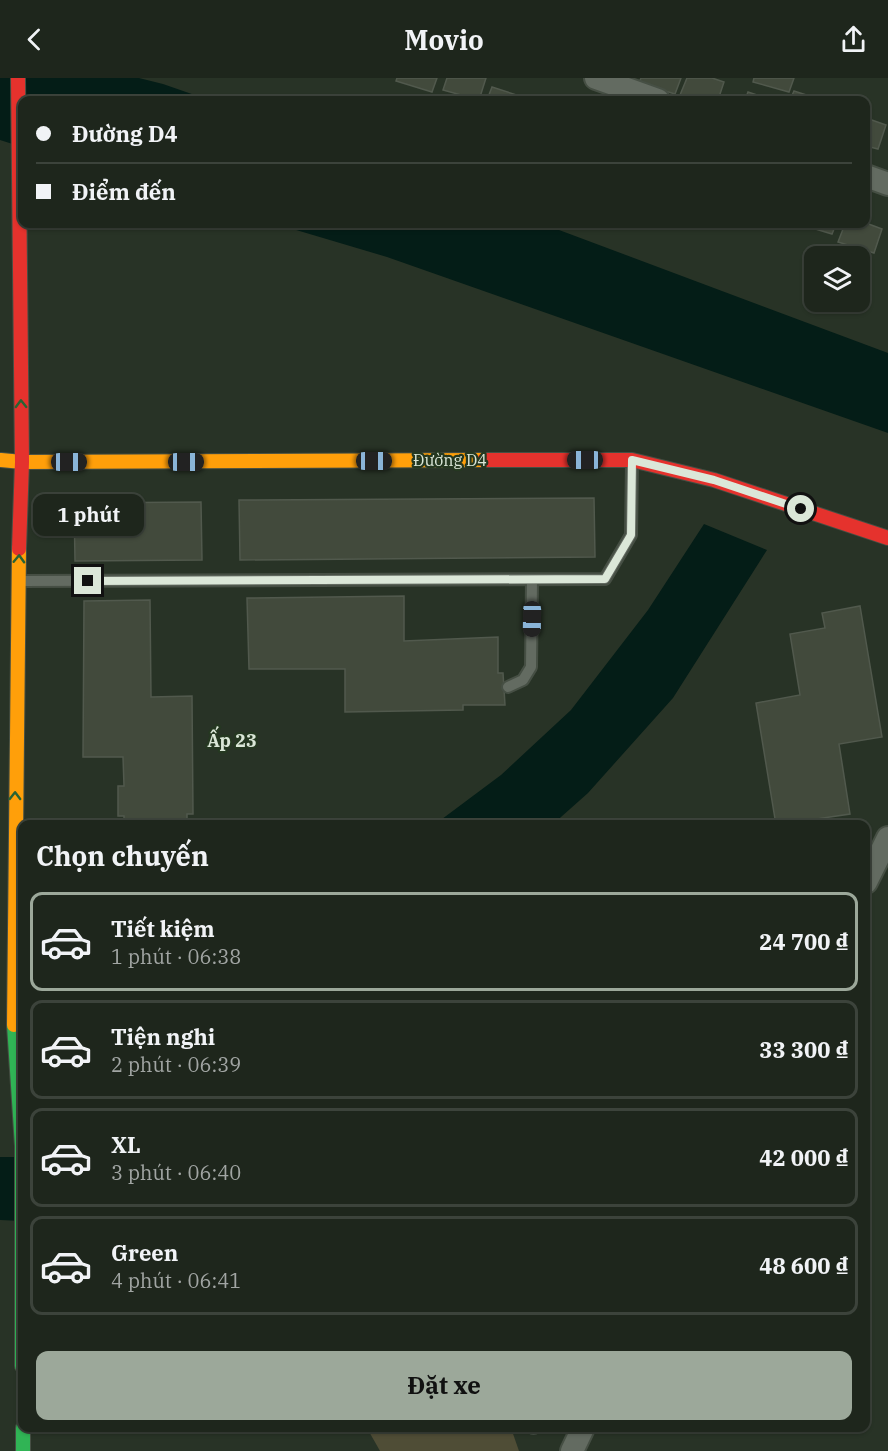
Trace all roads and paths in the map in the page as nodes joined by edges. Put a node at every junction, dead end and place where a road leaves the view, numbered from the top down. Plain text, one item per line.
1 (18, 78) edge
2 (596, 78) edge
3 (18, 96) edge
4 (18, 96) edge
5 (647, 96) edge
6 (870, 177) edge
7 (888, 184) edge
8 (18, 206) edge
9 (18, 228) edge
10 (0, 460) edge
11 (632, 460) junction
12 (22, 462) junction
13 (888, 538) edge
14 (532, 580) junction
15 (18, 582) junction
16 (508, 687) dead end
17 (888, 838) edge
18 (870, 874) edge
19 (12, 896) edge
20 (18, 1090) edge
21 (23, 1432) edge
22 (582, 1432) edge
23 (23, 1451) edge
24 (572, 1451) edge

4 -> 1 street
2 - 5 street
8 -> 3 street
6 - 7 street
12 -> 9 street
10 - 12 street, Đường D4
11 - 12 street, Đường D4
11 - 13 street, Đường D4
11 - 14 lane
15 -> 12 street
14 - 15 lane
14 - 16 lane
19 -> 15 street
17 - 18 street
19 - 20 street
21 - 23 street
22 - 24 street

